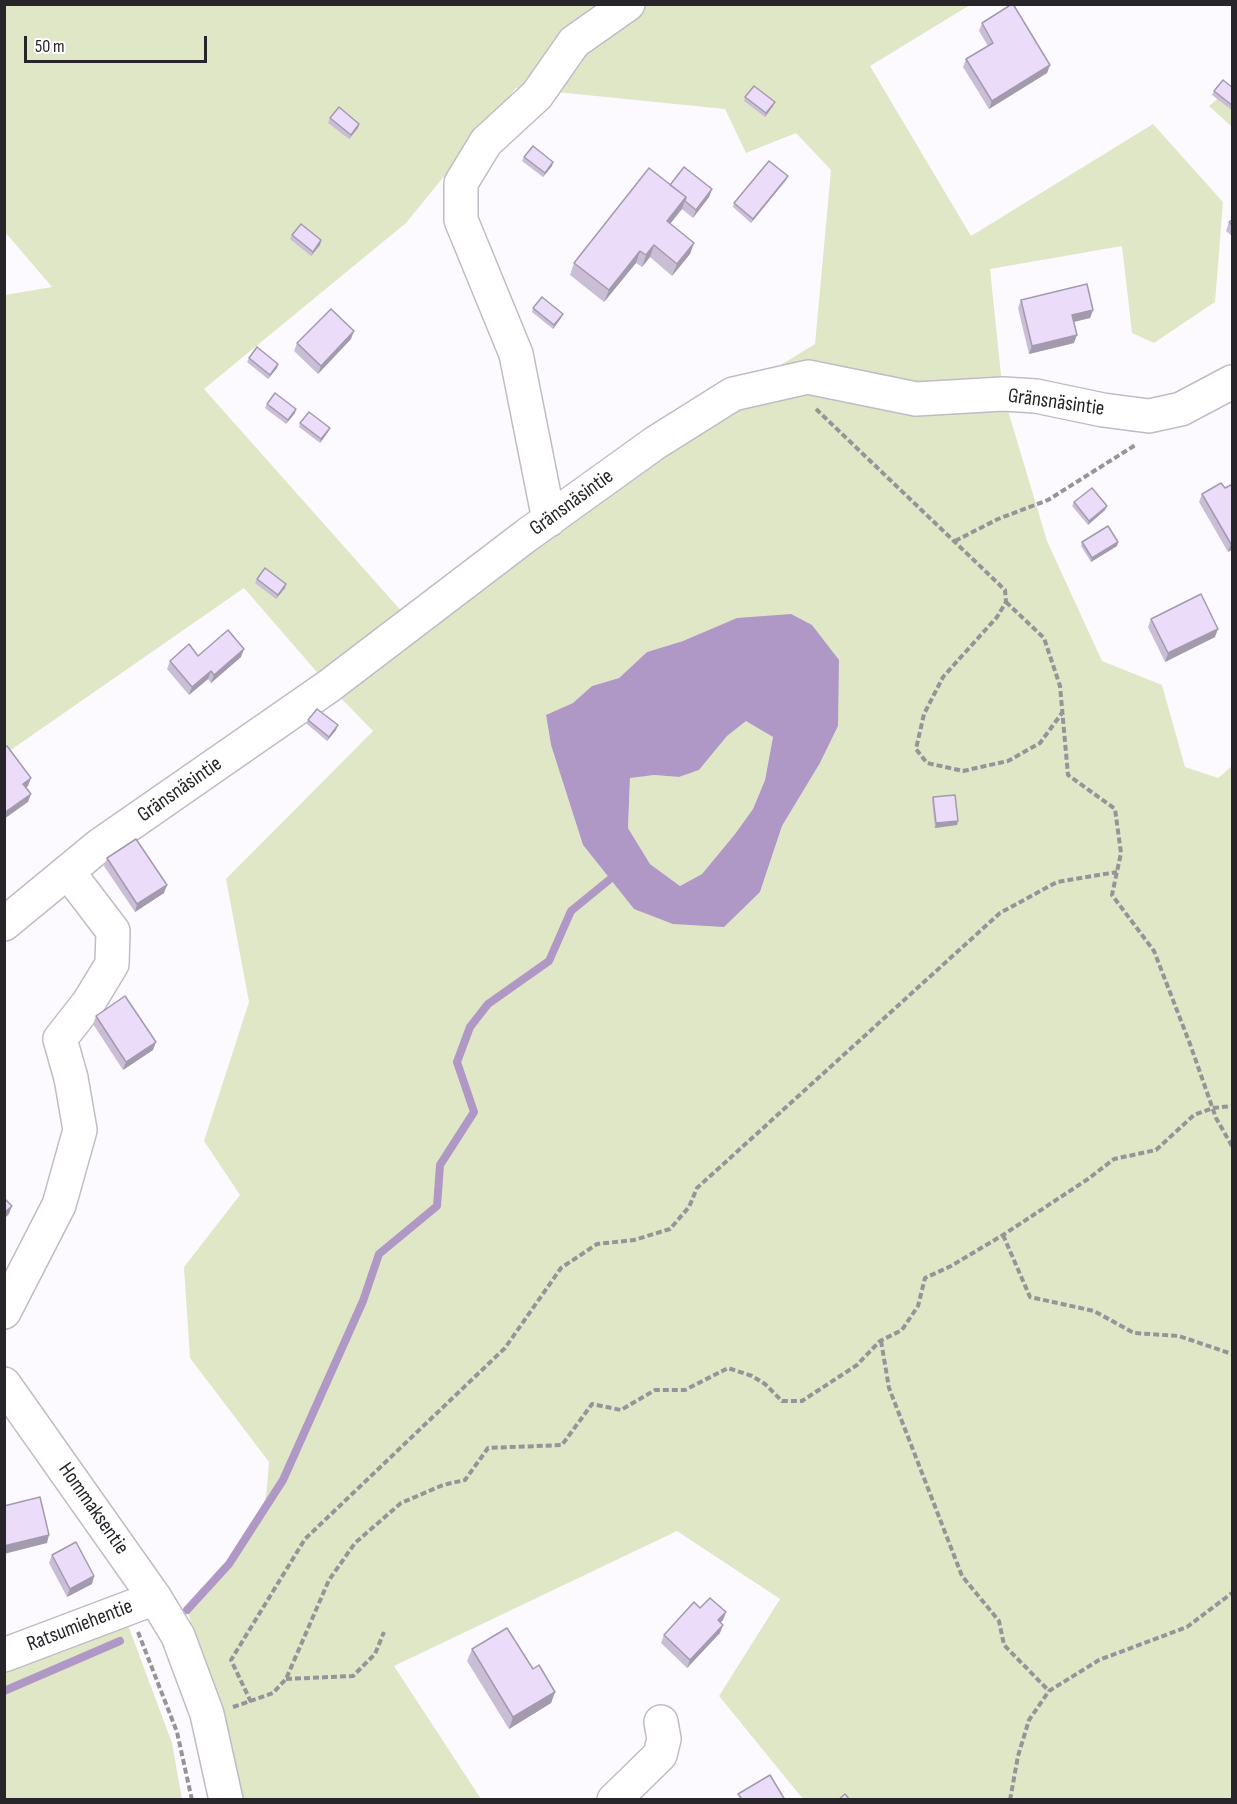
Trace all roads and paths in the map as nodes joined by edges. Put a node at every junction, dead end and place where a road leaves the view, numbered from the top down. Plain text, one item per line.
1 (628, 4) edge
2 (788, 382) junction
3 (1233, 382) edge
4 (1137, 444) dead end
5 (549, 520) junction
6 (955, 541) junction
7 (1006, 602) junction
8 (1062, 714) junction
9 (68, 872) junction
10 (1117, 872) junction
11 (4, 924) edge
12 (1233, 1106) edge
13 (1213, 1108) junction
14 (1233, 1146) edge
15 (1003, 1236) junction
16 (4, 1312) edge
17 (880, 1341) junction
18 (1233, 1354) edge
19 (4, 1384) edge
20 (1233, 1593) edge
21 (141, 1602) junction
22 (384, 1632) dead end
23 (4, 1655) edge
24 (286, 1679) junction
25 (1049, 1690) junction
26 (251, 1702) junction
27 (207, 1714) junction
28 (661, 1722) dead end
29 (192, 1800) edge
30 (226, 1800) edge
31 (614, 1800) edge
32 (1010, 1800) edge

1 - 5 street
2 - 3 street, Gränsnäsintie
2 - 5 street, Gränsnäsintie
2 - 6 path
4 - 6 path
5 - 9 street, Gränsnäsintie
6 - 7 path
7 - 8 path
7 - 8 path
8 - 10 path
9 - 11 street, Gränsnäsintie
9 - 16 street
10 - 13 path
10 - 26 path
12 - 13 path
13 - 14 path
13 - 15 path
15 - 17 path
15 - 18 path
17 - 24 path
17 - 25 path
19 - 21 street, Hommaksentie
20 - 25 path
21 - 23 street, Ratsumiehentie
21 - 27 street, Hommaksentie
21 - 29 path
22 - 24 path
24 - 26 path
25 - 32 path
26 - 27 path
27 - 30 street, Hommaksentie
28 - 31 street

